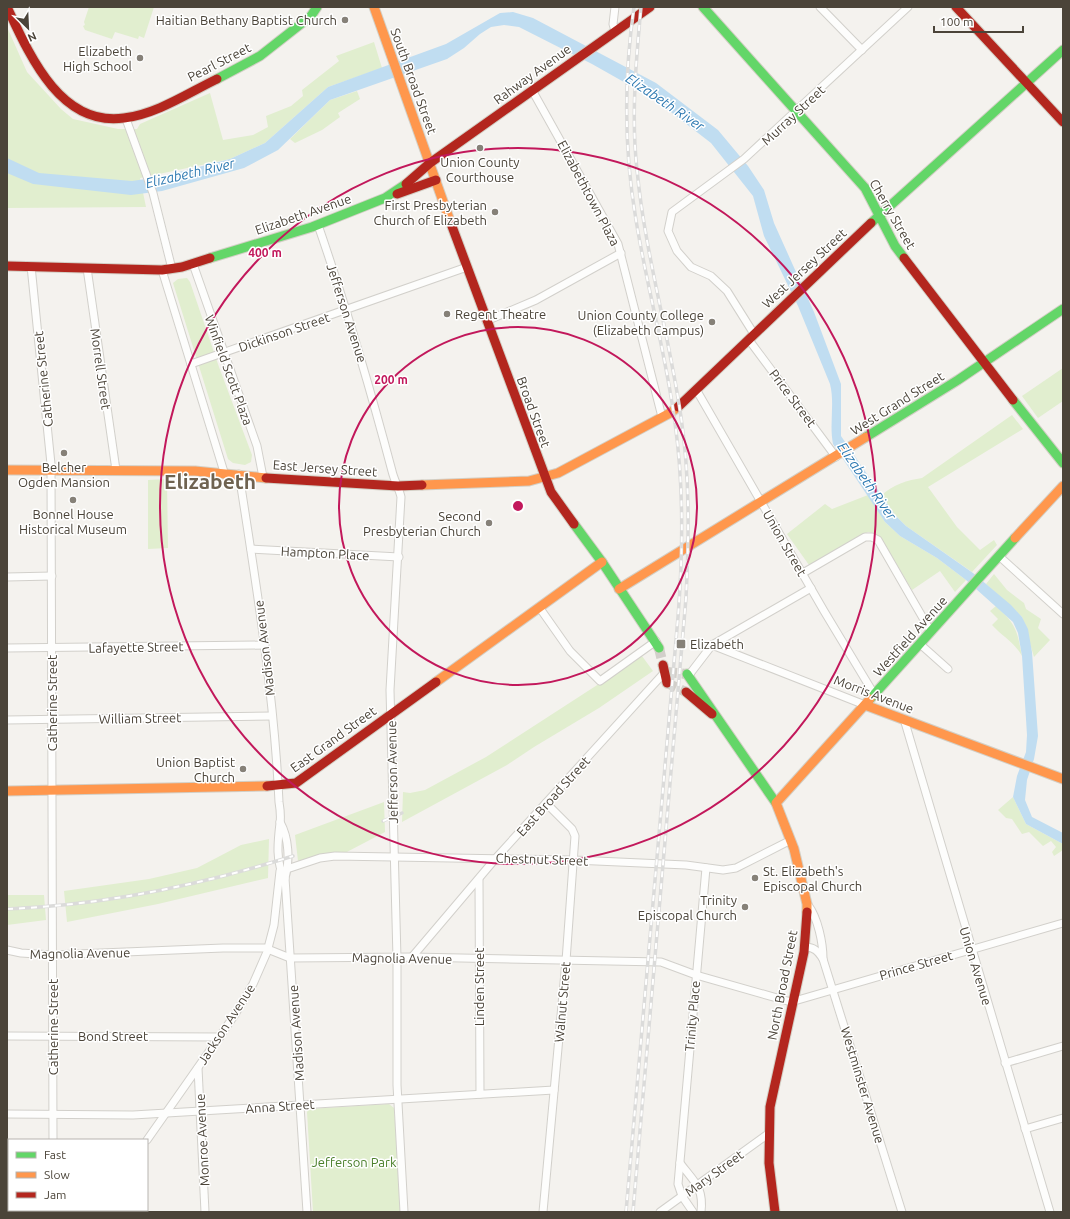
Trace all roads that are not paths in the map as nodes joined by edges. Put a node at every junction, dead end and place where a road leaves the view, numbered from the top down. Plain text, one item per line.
1 (7, 7) edge
2 (325, 7) edge
3 (374, 7) edge
4 (615, 7) edge
5 (650, 7) edge
6 (703, 7) edge
7 (820, 7) edge
8 (908, 7) edge
9 (956, 7) edge
10 (315, 10) edge
11 (615, 31) junction
12 (862, 50) junction
13 (1063, 50) edge
14 (1028, 83) junction
15 (532, 90) junction
16 (796, 112) junction
17 (126, 119) junction
18 (1063, 122) edge
19 (430, 163) junction
20 (436, 180) junction
21 (385, 198) junction
22 (671, 214) joint
23 (879, 216) junction
24 (318, 225) junction
25 (621, 253) junction
26 (193, 264) junction
27 (7, 266) edge
28 (31, 266) junction
29 (467, 267) junction
30 (87, 268) junction
31 (172, 269) junction
32 (162, 270) junction
33 (1063, 309) edge
34 (347, 310) junction
35 (486, 321) junction
36 (752, 337) junction
37 (223, 353) junction
38 (191, 364) junction
39 (984, 364) junction
40 (697, 391) junction
41 (662, 417) junction
42 (838, 456) junction
43 (1063, 463) edge
44 (7, 470) edge
45 (51, 470) junction
46 (116, 470) junction
47 (224, 472) junction
48 (239, 474) junction
49 (263, 477) junction
50 (545, 477) junction
51 (398, 486) junction
52 (1063, 486) edge
53 (761, 502) junction
54 (251, 549) junction
55 (999, 556) junction
56 (399, 557) junction
57 (602, 562) junction
58 (803, 573) junction
59 (7, 576) edge
60 (52, 576) junction
61 (811, 588) junction
62 (619, 589) junction
63 (539, 607) junction
64 (1063, 614) edge
65 (931, 632) junction
66 (657, 644) joint
67 (920, 644) junction
68 (265, 645) junction
69 (712, 645) junction
70 (7, 648) edge
71 (52, 648) junction
72 (948, 669) dead end
73 (664, 670) joint
74 (688, 675) joint
75 (667, 683) dead end
76 (686, 692) tunnel mouth
77 (874, 694) junction
78 (865, 705) junction
79 (391, 714) junction
80 (714, 715) junction
81 (272, 716) junction
82 (904, 719) junction
83 (7, 720) edge
84 (52, 720) junction
85 (1063, 779) edge
86 (279, 786) junction
87 (52, 790) junction
88 (7, 791) edge
89 (546, 803) junction
90 (776, 803) junction
91 (280, 822) junction
92 (791, 840) junction
93 (394, 856) junction
94 (496, 858) junction
95 (574, 860) junction
96 (706, 868) junction
97 (288, 869) junction
98 (280, 871) junction
99 (285, 878) junction
100 (479, 880) junction
101 (807, 904) junction
102 (1063, 923) edge
103 (805, 947) junction
104 (267, 949) junction
105 (971, 949) junction
106 (7, 950) edge
107 (52, 955) junction
108 (412, 957) junction
109 (290, 958) junction
110 (397, 958) junction
111 (480, 959) junction
112 (824, 959) junction
113 (566, 961) junction
114 (696, 975) junction
115 (833, 990) junction
116 (793, 1001) junction
117 (7, 1036) edge
118 (54, 1036) junction
119 (220, 1037) junction
120 (1063, 1046) edge
121 (1005, 1064) junction
122 (198, 1068) junction
123 (554, 1090) junction
124 (480, 1094) junction
125 (398, 1100) junction
126 (301, 1104) junction
127 (200, 1111) junction
128 (166, 1113) junction
129 (7, 1114) edge
130 (53, 1114) junction
131 (1063, 1118) edge
132 (1025, 1129) junction
133 (768, 1134) junction
134 (53, 1139) edge
135 (148, 1139) edge
136 (680, 1163) junction
137 (698, 1184) junction
138 (682, 1196) junction
139 (205, 1212) edge
140 (307, 1212) edge
141 (404, 1212) edge
142 (543, 1212) edge
143 (660, 1212) edge
144 (693, 1212) edge
145 (701, 1212) edge
146 (775, 1212) edge
147 (902, 1212) edge
148 (1050, 1212) edge

1 - 17 street
2 - 10 street, Pearl Street
3 - 19 street, South Broad Street
4 - 11 street
5 - 11 street, Rahway Avenue
6 - 16 street, Cherry Street
7 - 12 street
8 - 12 street, Murray Street
9 - 14 street
10 - 17 street, Pearl Street
11 - 15 street, Rahway Avenue
12 - 16 street, Murray Street
13 - 14 street, West Jersey Street
14 - 18 street
14 - 23 street, West Jersey Street
15 - 19 street, Rahway Avenue
15 - 25 street, Elizabethtown Plaza
16 - 22 street, Murray Street
16 - 23 street, Cherry Street
17 - 31 street
19 - 20 street, Broad Street
19 - 21 street, Elizabeth Avenue
20 - 21 street
20 - 29 street, Broad Street
21 - 24 street, Elizabeth Avenue
22 - 36 street, Price Street
23 - 36 street, West Jersey Street
23 - 39 street, Cherry Street
24 - 26 street, Elizabeth Avenue
24 - 34 street, Jefferson Avenue
25 - 35 street
25 - 41 street, Elizabethtown Plaza
26 - 31 street, Elizabeth Avenue
26 - 37 street, Winfield Scott Plaza
27 - 28 street, Elizabeth Avenue
28 - 30 street, Elizabeth Avenue
28 - 45 street, Catherine Street
29 - 34 street, Dickinson Street
29 - 35 street, Broad Street
30 - 32 street, Elizabeth Avenue
30 - 46 street, Morrell Street
31 - 32 street, Elizabeth Avenue
32 - 38 street
33 - 39 street, West Grand Street
34 - 37 street, Dickinson Street
34 - 51 street, Jefferson Avenue
35 - 50 street, Broad Street
36 - 40 street, West Jersey Street
36 - 42 street, Price Street
37 - 38 street, Dickinson Street
37 - 49 street, Winfield Scott Plaza
38 - 47 street
39 - 42 street, West Grand Street
39 - 43 street, Cherry Street
40 - 41 street, West Jersey Street
40 - 53 street, Union Street
41 - 50 street, West Jersey Street
42 - 53 street, West Grand Street
44 - 45 street, East Jersey Street
45 - 46 street, East Jersey Street
45 - 60 street, Catherine Street
46 - 47 street, East Jersey Street
47 - 48 street, East Jersey Street
48 - 49 street, East Jersey Street
48 - 54 street, Madison Avenue
49 - 51 street, East Jersey Street
50 - 51 street, East Jersey Street
50 - 57 street, Broad Street
51 - 56 street, Jefferson Avenue
52 - 55 street, Westfield Avenue
53 - 58 street, Union Street
53 - 62 street, West Grand Street
54 - 56 street, Hampton Place
54 - 68 street, Madison Avenue
55 - 64 street
55 - 65 street, Westfield Avenue
56 - 79 street, Jefferson Avenue
57 - 62 street, Broad Street
57 - 63 street, East Grand Street
58 - 61 street, Union Street
58 - 65 street
59 - 60 street
60 - 71 street, Catherine Street
61 - 69 street
61 - 77 street, Union Street
62 - 66 street, Broad Street
63 - 66 street
63 - 79 street, East Grand Street
65 - 67 street, Westfield Avenue
67 - 72 street
67 - 77 street, Westfield Avenue
68 - 71 street, Lafayette Street
68 - 81 street, Madison Avenue
69 - 74 street
69 - 78 street, Morris Avenue
70 - 71 street, Lafayette Street
71 - 84 street, Catherine Street
73 - 75 street
73 - 89 street, East Broad Street
74 - 80 street, North Broad Street
76 - 80 street, North Broad Street
77 - 78 street, Westfield Avenue
78 - 82 street, Morris Avenue
78 - 90 street, Westfield Avenue
79 - 86 street, East Grand Street
79 - 93 street, Jefferson Avenue
80 - 90 street, North Broad Street
81 - 84 street, William Street
81 - 86 street, Madison Avenue
82 - 85 street, Morris Avenue
82 - 105 street, Union Avenue
83 - 84 street, William Street
84 - 87 street, Catherine Street
86 - 87 street, East Grand Street
86 - 91 street, Madison Avenue
87 - 88 street, East Grand Street
87 - 107 street, Catherine Street
89 - 94 street, East Broad Street
89 - 95 street, Walnut Street
90 - 92 street, North Broad Street
91 - 97 street, Madison Avenue
91 - 98 street, Madison Avenue
92 - 96 street, Chestnut Street
92 - 101 street, North Broad Street
93 - 94 street, Chestnut Street
93 - 97 street, Chestnut Street
93 - 110 street, Jefferson Avenue
94 - 95 street, Chestnut Street
94 - 100 street, East Broad Street
95 - 96 street, Chestnut Street
95 - 113 street, Walnut Street
96 - 114 street, Trinity Place
97 - 99 street, Madison Avenue
98 - 99 street
98 - 104 street, Jackson Avenue
99 - 109 street, Madison Avenue
100 - 108 street, East Broad Street
100 - 111 street, Linden Street
101 - 103 street, North Broad Street
101 - 112 street, Westminster Avenue
102 - 105 street, Prince Street
103 - 112 street
103 - 116 street, North Broad Street
104 - 107 street, Magnolia Avenue
104 - 109 street, Magnolia Avenue
104 - 119 street, Jackson Avenue
105 - 115 street, Prince Street
105 - 121 street, Union Avenue
106 - 107 street, Magnolia Avenue
107 - 118 street, Catherine Street
108 - 110 street, Magnolia Avenue
108 - 111 street, Magnolia Avenue
109 - 110 street, Magnolia Avenue
109 - 126 street, Madison Avenue
110 - 125 street, Jefferson Avenue
111 - 113 street, Magnolia Avenue
111 - 124 street, Linden Street
112 - 115 street, Westminster Avenue
113 - 114 street, Magnolia Avenue
113 - 123 street, Walnut Street
114 - 116 street, Magnolia Avenue
114 - 136 street, Trinity Place
115 - 116 street, Prince Street
115 - 147 street, Westminster Avenue
116 - 133 street, North Broad Street
117 - 118 street, Bond Street
118 - 119 street, Bond Street
118 - 130 street, Catherine Street
119 - 122 street, Jackson Avenue
120 - 121 street
121 - 132 street, Union Avenue
122 - 127 street, Monroe Avenue
122 - 128 street, Jackson Avenue
123 - 124 street, Anna Street
123 - 142 street, Walnut Street
124 - 125 street, Anna Street
125 - 126 street, Anna Street
125 - 141 street, Jefferson Avenue
126 - 127 street, Anna Street
126 - 140 street, Madison Avenue
127 - 128 street, Anna Street
127 - 139 street, Monroe Avenue
128 - 130 street, Anna Street
128 - 135 street, Jackson Avenue
129 - 130 street, Anna Street
130 - 134 street, Catherine Street
131 - 132 street
132 - 148 street, Union Avenue
133 - 137 street, Mary Street
133 - 146 street, North Broad Street
136 - 137 street
136 - 138 street, Trinity Place
137 - 138 street, Mary Street
137 - 145 street
138 - 143 street, Mary Street
138 - 144 street

